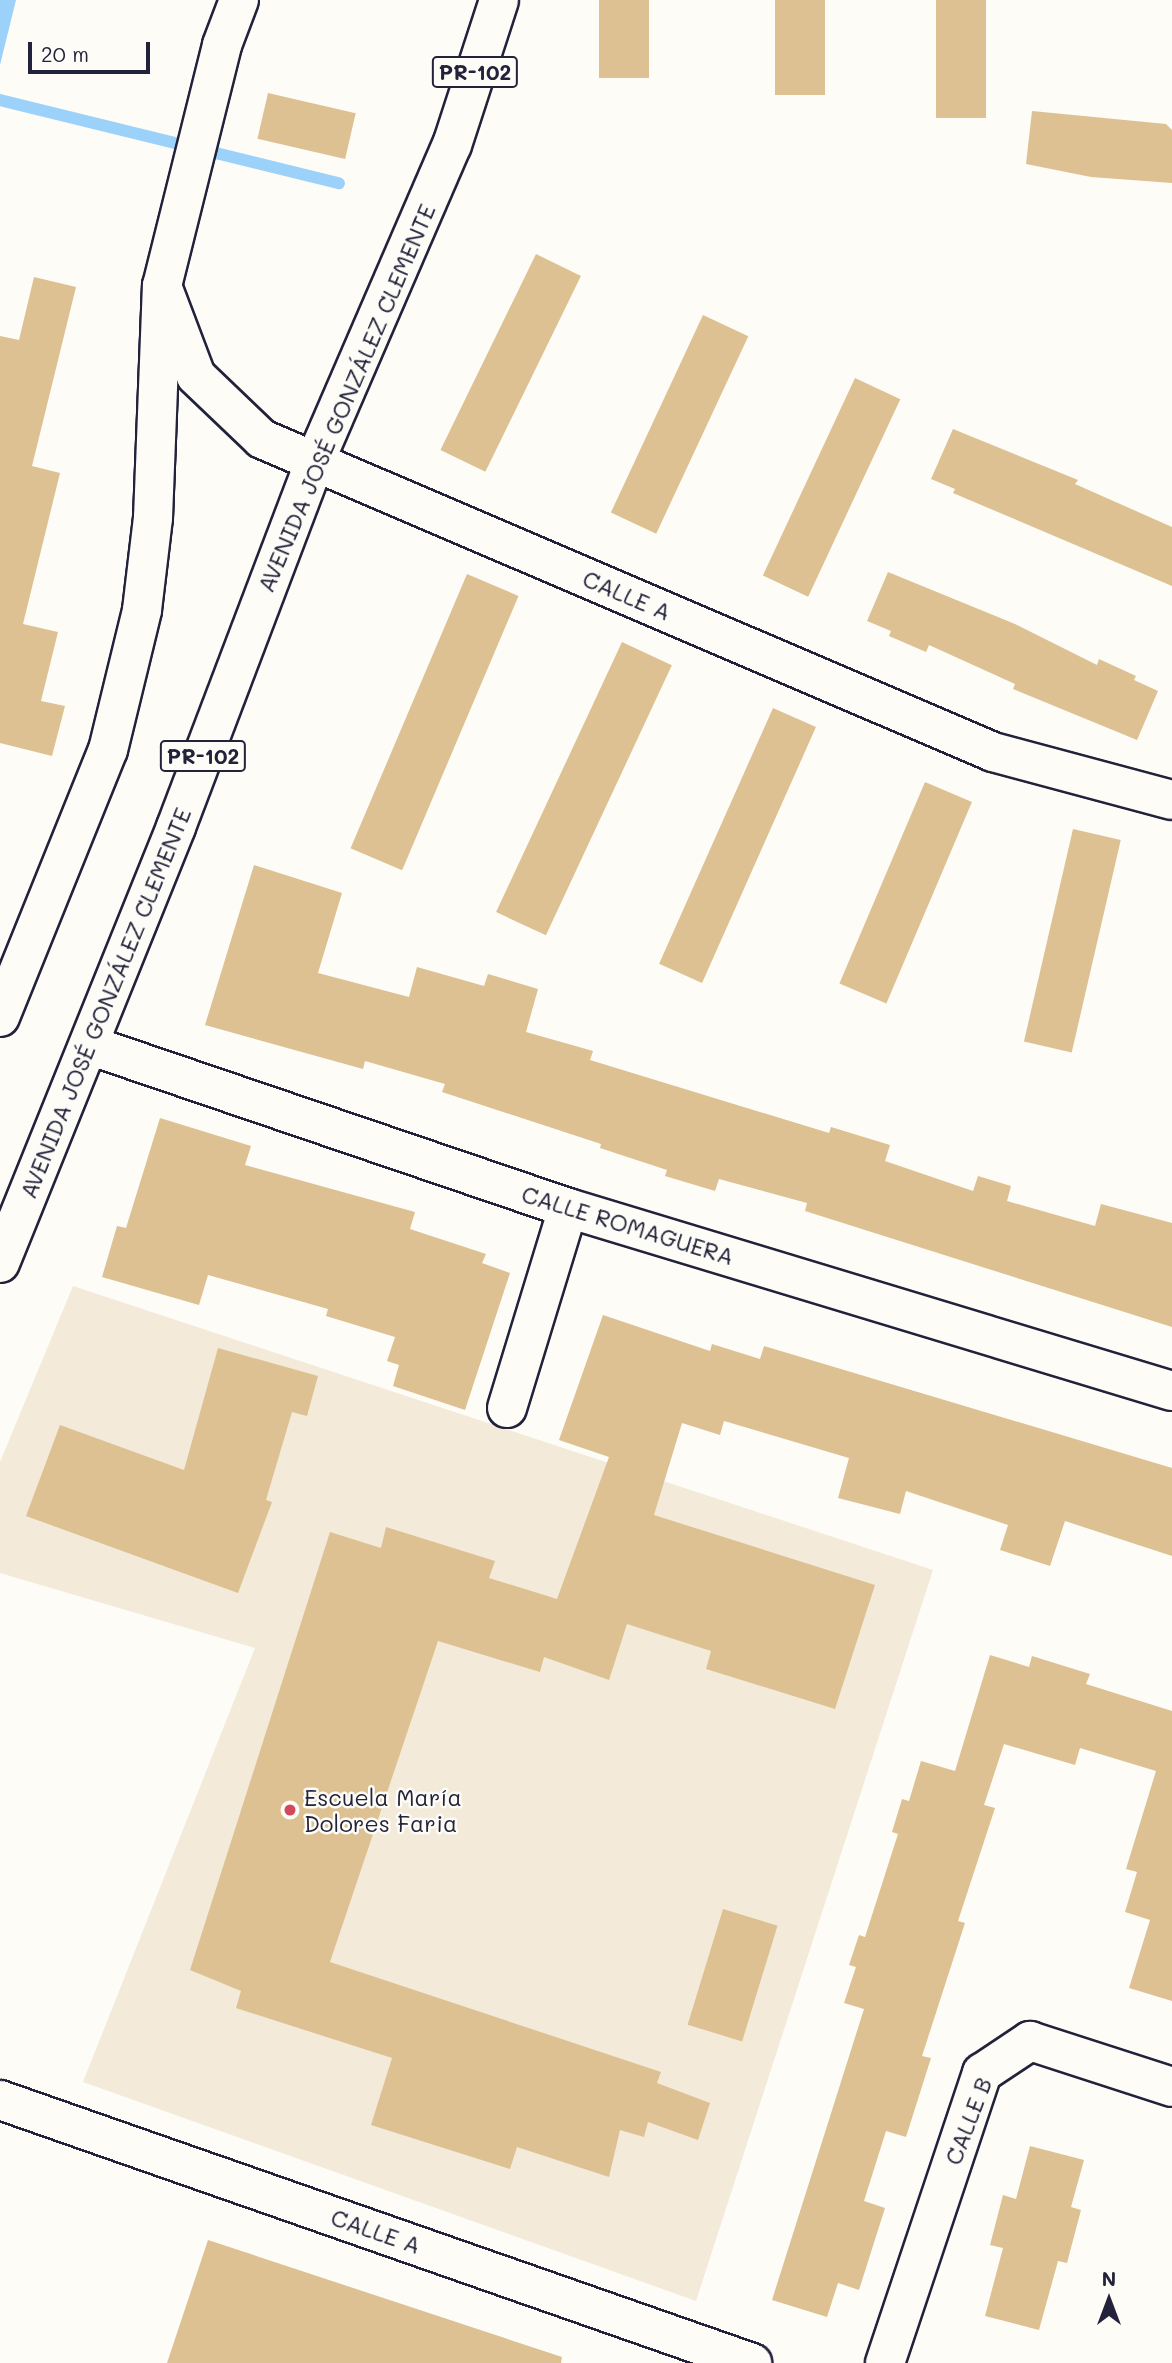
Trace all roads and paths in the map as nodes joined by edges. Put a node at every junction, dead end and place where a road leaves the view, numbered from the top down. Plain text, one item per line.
1 (239, 0) edge
2 (499, 0) edge
3 (162, 286) junction
4 (315, 461) junction
5 (1172, 800) edge
6 (0, 1017) edge
7 (89, 1045) junction
8 (568, 1208) junction
9 (0, 1263) edge
10 (1172, 1391) edge
11 (506, 1408) dead end
12 (1172, 2087) edge
13 (0, 2099) edge
14 (752, 2363) edge
15 (885, 2363) edge

1 - 3 street
2 - 4 street, AVENIDA JOSÉ GONZÁLEZ CLEMENTE / PR-102
3 - 4 street, CALLE A
3 - 6 street
4 - 5 street, CALLE A
4 - 7 street, AVENIDA JOSÉ GONZÁLEZ CLEMENTE / PR-102
7 - 8 street, CALLE ROMAGUERA
7 - 9 street, AVENIDA JOSÉ GONZÁLEZ CLEMENTE / PR-102
8 - 10 street, CALLE ROMAGUERA
8 - 11 street
12 - 15 street, CALLE B
13 - 14 street, CALLE A

